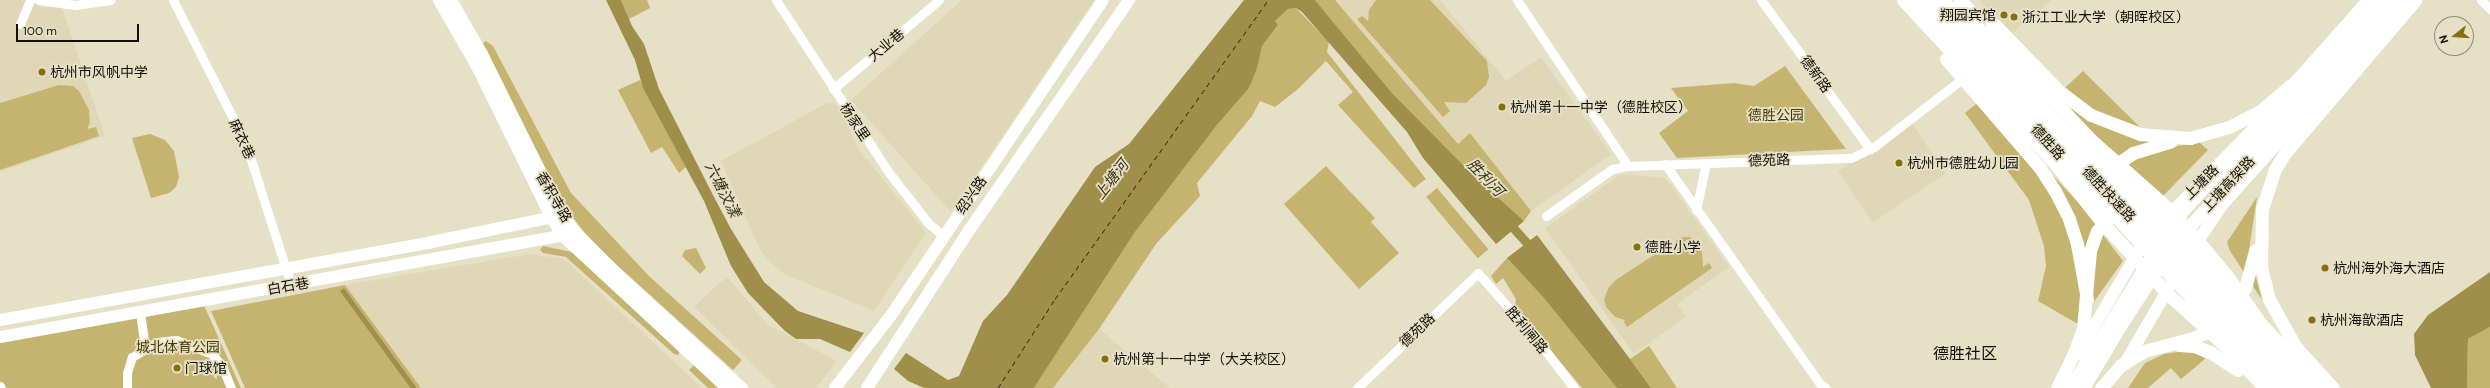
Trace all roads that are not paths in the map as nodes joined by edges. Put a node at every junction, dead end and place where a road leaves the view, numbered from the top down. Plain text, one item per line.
1 (30, 0) edge
2 (39, 0) edge
3 (111, 0) edge
4 (173, 0) edge
5 (439, 0) edge
6 (451, 0) edge
7 (776, 0) edge
8 (939, 0) edge
9 (1103, 0) edge
10 (1129, 0) edge
11 (1517, 0) edge
12 (1761, 0) edge
13 (1897, 0) edge
14 (1903, 0) edge
15 (1917, 0) edge
16 (1928, 0) edge
17 (1943, 0) edge
18 (1954, 0) edge
19 (1960, 0) edge
20 (1971, 0) edge
21 (2368, 0) edge
22 (2377, 0) edge
23 (2383, 0) edge
24 (2398, 0) edge
25 (2406, 0) edge
26 (2415, 0) edge
27 (2482, 0) edge
28 (2490, 9) edge
29 (20, 24) dead end
30 (2375, 55) dead end
31 (1977, 66) junction
32 (2342, 73) junction
33 (1966, 76) junction
34 (833, 89) junction
35 (2190, 138) junction
36 (1870, 149) junction
37 (1706, 163) junction
38 (1665, 164) junction
39 (1628, 166) junction
40 (1696, 210) junction
41 (556, 216) junction
42 (1546, 216) dead end
43 (2168, 218) junction
44 (2260, 222) junction
45 (2107, 228) junction
46 (576, 233) junction
47 (943, 235) junction
48 (563, 236) junction
49 (2142, 245) junction
50 (2190, 253) junction
51 (2215, 261) junction
52 (286, 268) junction
53 (1478, 273) joint
54 (2173, 279) junction
55 (291, 285) junction
56 (2170, 296) junction
57 (2087, 299) junction
58 (140, 312) junction
59 (0, 320) edge
60 (0, 337) edge
61 (2165, 345) junction
62 (145, 347) junction
63 (127, 388) edge
64 (231, 388) edge
65 (727, 388) edge
66 (742, 388) edge
67 (836, 388) edge
68 (866, 388) edge
69 (1357, 388) edge
70 (1574, 388) edge
71 (1826, 388) edge
72 (2057, 388) edge
73 (2070, 388) edge
74 (2083, 388) edge
75 (2101, 388) edge
76 (2109, 388) edge
77 (2257, 388) edge
78 (2265, 388) edge
79 (2278, 388) edge
80 (2289, 388) edge
81 (2303, 388) edge
82 (2312, 388) edge
83 (2322, 388) edge
84 (2332, 388) edge

1 - 29 street
2 - 3 street
4 - 52 street, 麻衣巷
5 - 41 main road, 香积寺路
6 - 41 main road, 香积寺路
7 - 34 street, 杨家里
8 - 34 street, 大业巷
9 - 47 main road, 绍兴路
10 - 68 main road, 绍兴路
11 - 39 street
12 - 36 street, 德新路
13 - 33 street
14 - 45 highway
14 - 57 highway
15 - 31 main road, 德胜路
16 - 80 highway, 德胜快速路
17 - 81 highway, 德胜快速路
18 - 43 main road, 德胜路
19 - 43 highway
20 - 35 highway
21 - 35 highway
22 - 43 main road, 上塘路
23 - 73 highway, 上塘高架路
24 - 74 highway, 上塘高架路
25 - 32 main road
26 - 44 highway
27 - 28 street
30 - 32 main road
31 - 33 street, 德苑路
31 - 49 main road, 德胜路
32 - 50 main road
33 - 36 street, 德苑路
34 - 47 street, 杨家里
35 - 45 highway
36 - 37 street, 德苑路
37 - 38 street, 德苑路
37 - 40 street
38 - 39 street, 德苑路
38 - 40 street
39 - 42 street, 德苑路
40 - 71 street
41 - 46 main road, 香积寺路
41 - 48 main road, 香积寺路
41 - 52 main road, 白石巷
43 - 49 main road, 上塘路
43 - 50 main road, 德胜路
43 - 51 highway
43 - 57 highway
44 - 56 highway
44 - 84 highway
45 - 56 highway
46 - 48 main road, 白石巷
46 - 66 main road, 香积寺路
47 - 67 main road, 绍兴路
48 - 55 main road, 白石巷
48 - 65 main road, 香积寺路
49 - 54 main road, 德胜路
49 - 72 main road, 上塘路
50 - 54 main road
50 - 82 main road, 德胜路
51 - 61 highway
51 - 83 highway
52 - 55 street, 麻衣巷
52 - 59 main road, 白石巷
53 - 69 street, 德苑路
53 - 70 street, 胜利闸路
54 - 76 main road
54 - 79 main road, 德胜路
55 - 58 main road, 白石巷
56 - 78 highway
57 - 72 highway
58 - 60 main road, 白石巷
58 - 62 street
61 - 75 highway
61 - 77 highway
62 - 63 street
62 - 64 street

